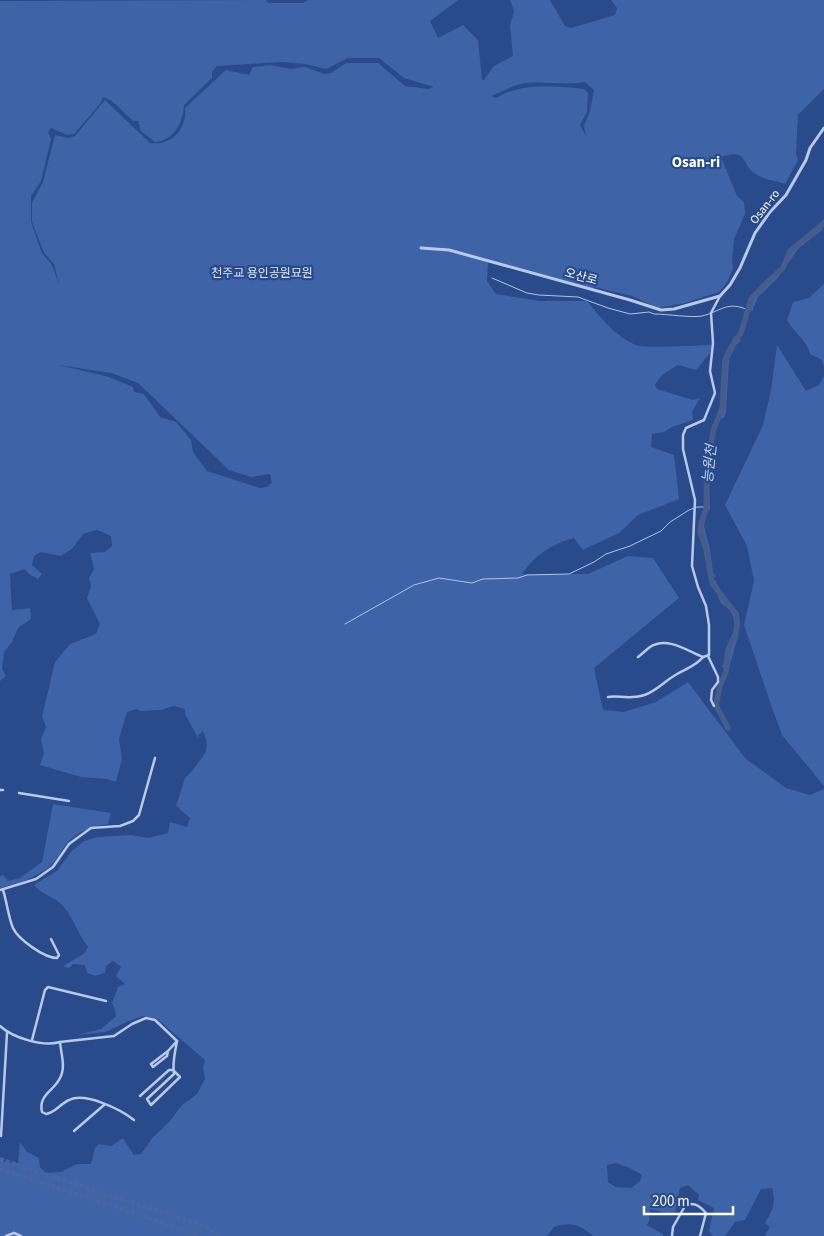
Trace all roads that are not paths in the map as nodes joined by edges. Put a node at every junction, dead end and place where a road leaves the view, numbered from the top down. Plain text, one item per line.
1 (824, 128) edge
2 (421, 248) dead end
3 (720, 296) junction
4 (708, 656) junction
5 (638, 657) dead end
6 (703, 657) junction
7 (608, 697) dead end
8 (714, 706) dead end
9 (155, 758) dead end
10 (19, 793) dead end
11 (69, 801) dead end
12 (2, 890) edge
13 (51, 939) dead end
14 (106, 1000) dead end
15 (0, 1026) edge
16 (7, 1032) junction
17 (32, 1040) junction
18 (177, 1041) junction
19 (60, 1042) junction
20 (168, 1051) junction
21 (173, 1070) junction
22 (140, 1096) dead end
23 (104, 1105) junction
24 (134, 1120) dead end
25 (74, 1131) dead end
26 (1, 1136) edge
27 (6, 1236) edge
28 (21, 1236) edge
29 (672, 1236) edge
30 (700, 1236) edge

1 - 3 street, Osan-ro
2 - 3 street, 오산로
3 - 4 street
4 - 6 street
4 - 8 street
5 - 6 street
6 - 7 street
9 - 12 street
10 - 11 street
12 - 13 street
14 - 17 street
15 - 16 street
16 - 17 street
16 - 26 street
17 - 19 street
18 - 19 street
18 - 20 street
18 - 21 street
19 - 23 street
20 - 20 street
21 - 21 street
21 - 22 street
23 - 24 street
23 - 25 street
27 - 28 street
29 - 30 street

